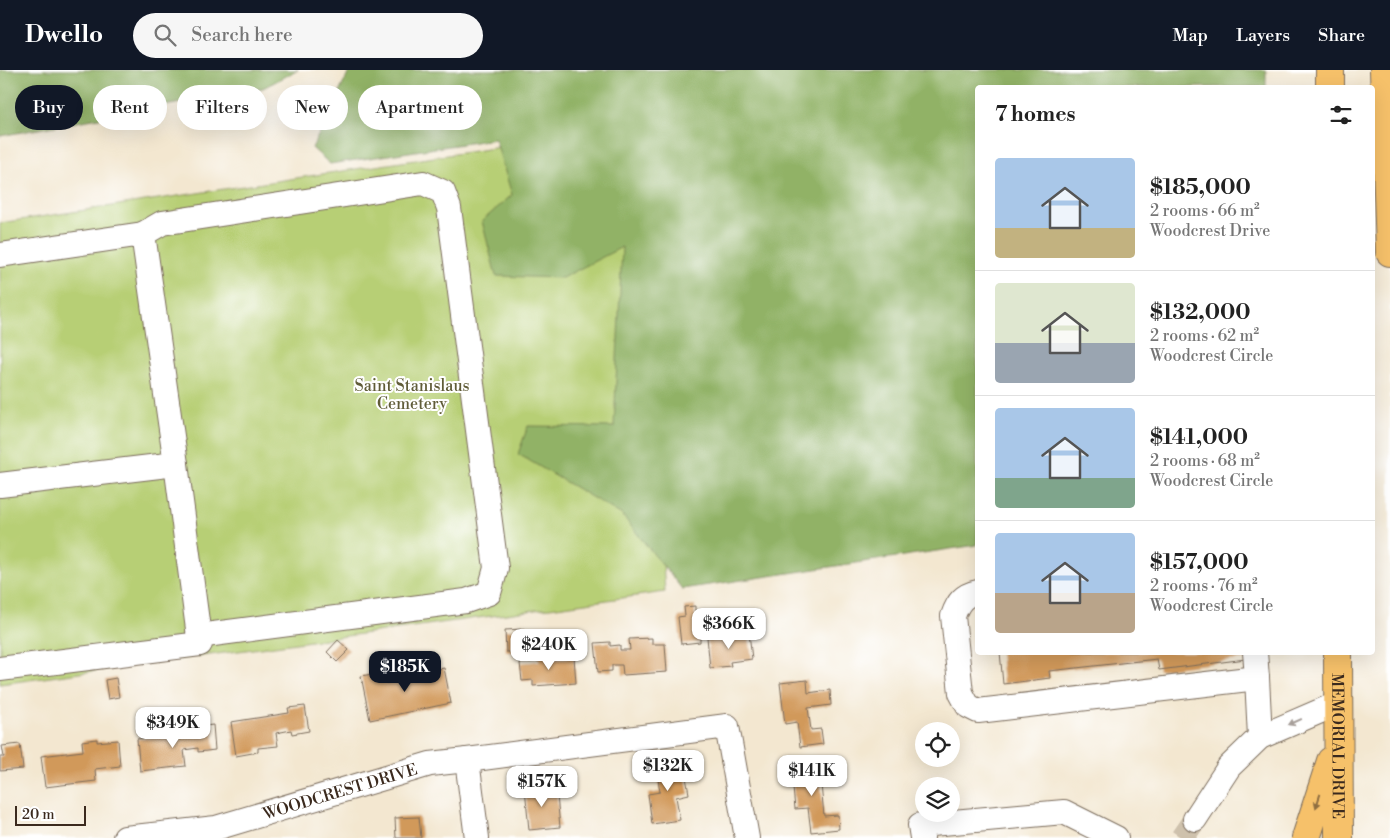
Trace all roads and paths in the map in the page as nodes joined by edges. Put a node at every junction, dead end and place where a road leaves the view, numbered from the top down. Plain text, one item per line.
1 (1330, 70) edge
2 (1384, 70) edge
3 (1330, 85) edge
4 (1389, 206) edge
5 (143, 234) junction
6 (1390, 252) edge
7 (0, 255) edge
8 (176, 464) junction
9 (0, 485) edge
10 (975, 592) edge
11 (198, 636) junction
12 (1255, 655) edge
13 (1338, 655) edge
14 (0, 669) edge
15 (1257, 678) junction
16 (1339, 702) junction
17 (1260, 737) junction
18 (1339, 738) junction
19 (467, 760) junction
20 (1194, 819) tunnel mouth
21 (217, 833) edge
22 (125, 838) edge
23 (477, 838) edge
24 (747, 838) edge
25 (922, 838) edge
26 (1116, 838) edge
27 (1306, 838) edge
28 (1339, 838) edge

1 - 3 main road
2 - 4 main road
4 - 6 main road
5 - 7 street
5 - 8 street
5 - 11 street
8 - 9 street
8 - 11 street
10 - 15 street
11 - 14 street
12 - 15 street
13 - 16 main road, MEMORIAL DRIVE
15 - 17 street
16 -> 17 street
16 - 18 main road, MEMORIAL DRIVE
17 - 20 street
18 -> 27 main road
18 - 28 main road, MEMORIAL DRIVE
19 - 21 street, WOODCREST DRIVE
19 - 23 street
19 - 24 street, WOODCREST DRIVE
21 - 22 street, WOODCREST DRIVE
25 - 26 street

